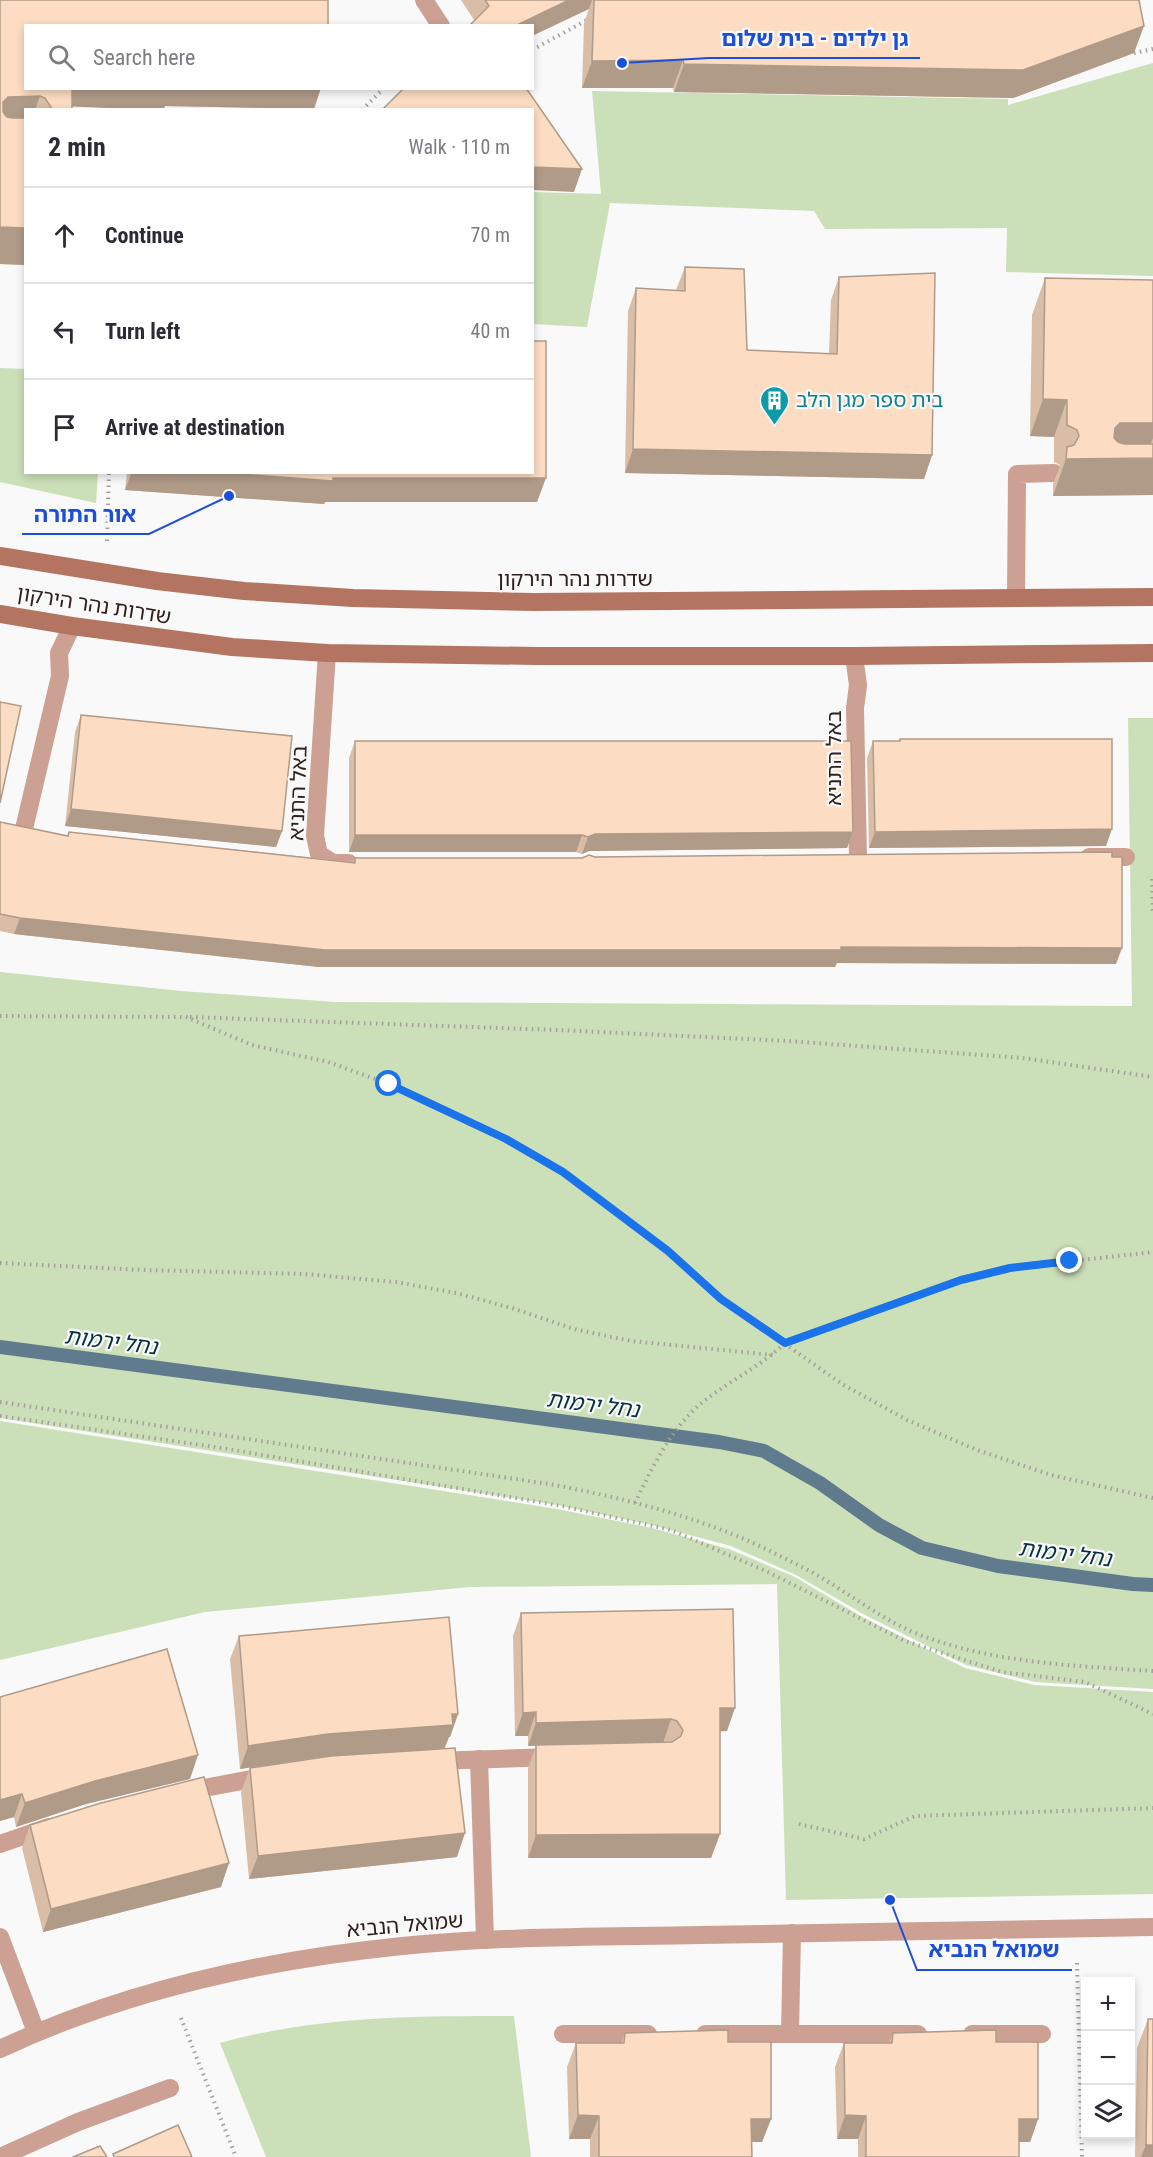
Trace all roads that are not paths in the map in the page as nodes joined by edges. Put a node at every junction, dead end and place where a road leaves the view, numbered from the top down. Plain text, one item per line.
1 (424, 0) edge
2 (440, 24) edge
3 (1054, 473) dead end
4 (0, 556) edge
5 (1153, 597) edge
6 (1016, 598) junction
7 (0, 614) edge
8 (72, 626) junction
9 (327, 653) junction
10 (1153, 653) edge
11 (854, 656) junction
12 (23, 833) edge
13 (1126, 857) dead end
14 (1068, 858) edge
15 (881, 860) edge
16 (366, 863) edge
17 (571, 1757) edge
18 (479, 1759) junction
19 (412, 1762) edge
20 (280, 1775) edge
21 (166, 1795) edge
22 (66, 1822) edge
23 (0, 1844) edge
24 (1153, 1927) edge
25 (792, 1933) junction
26 (0, 1937) edge
27 (485, 1940) junction
28 (36, 2032) junction
29 (562, 2034) dead end
30 (790, 2034) junction
31 (1042, 2034) dead end
32 (0, 2049) edge
33 (170, 2088) dead end
34 (0, 2157) edge

1 - 2 street
3 - 6 street
4 - 6 main road, שדרות נהר הירקון
5 - 6 main road, שדרות נהר הירקון
7 - 8 main road, שדרות נהר הירקון
8 - 9 main road, שדרות נהר הירקון
8 - 12 street
9 - 11 main road, שדרות נהר הירקון
9 - 16 street, באל התניא
10 - 11 main road, שדרות נהר הירקון
11 - 15 street, באל התניא
13 - 14 street
17 - 18 street
18 - 19 street
18 - 27 street
20 - 21 street
22 - 23 street
24 - 25 street, שמואל הנביא
25 - 27 street, שמואל הנביא
25 - 30 street
26 - 28 street
27 - 28 street, שמואל הנביא
28 - 32 street, שמואל הנביא
29 - 30 street
30 - 31 street
33 - 34 street

